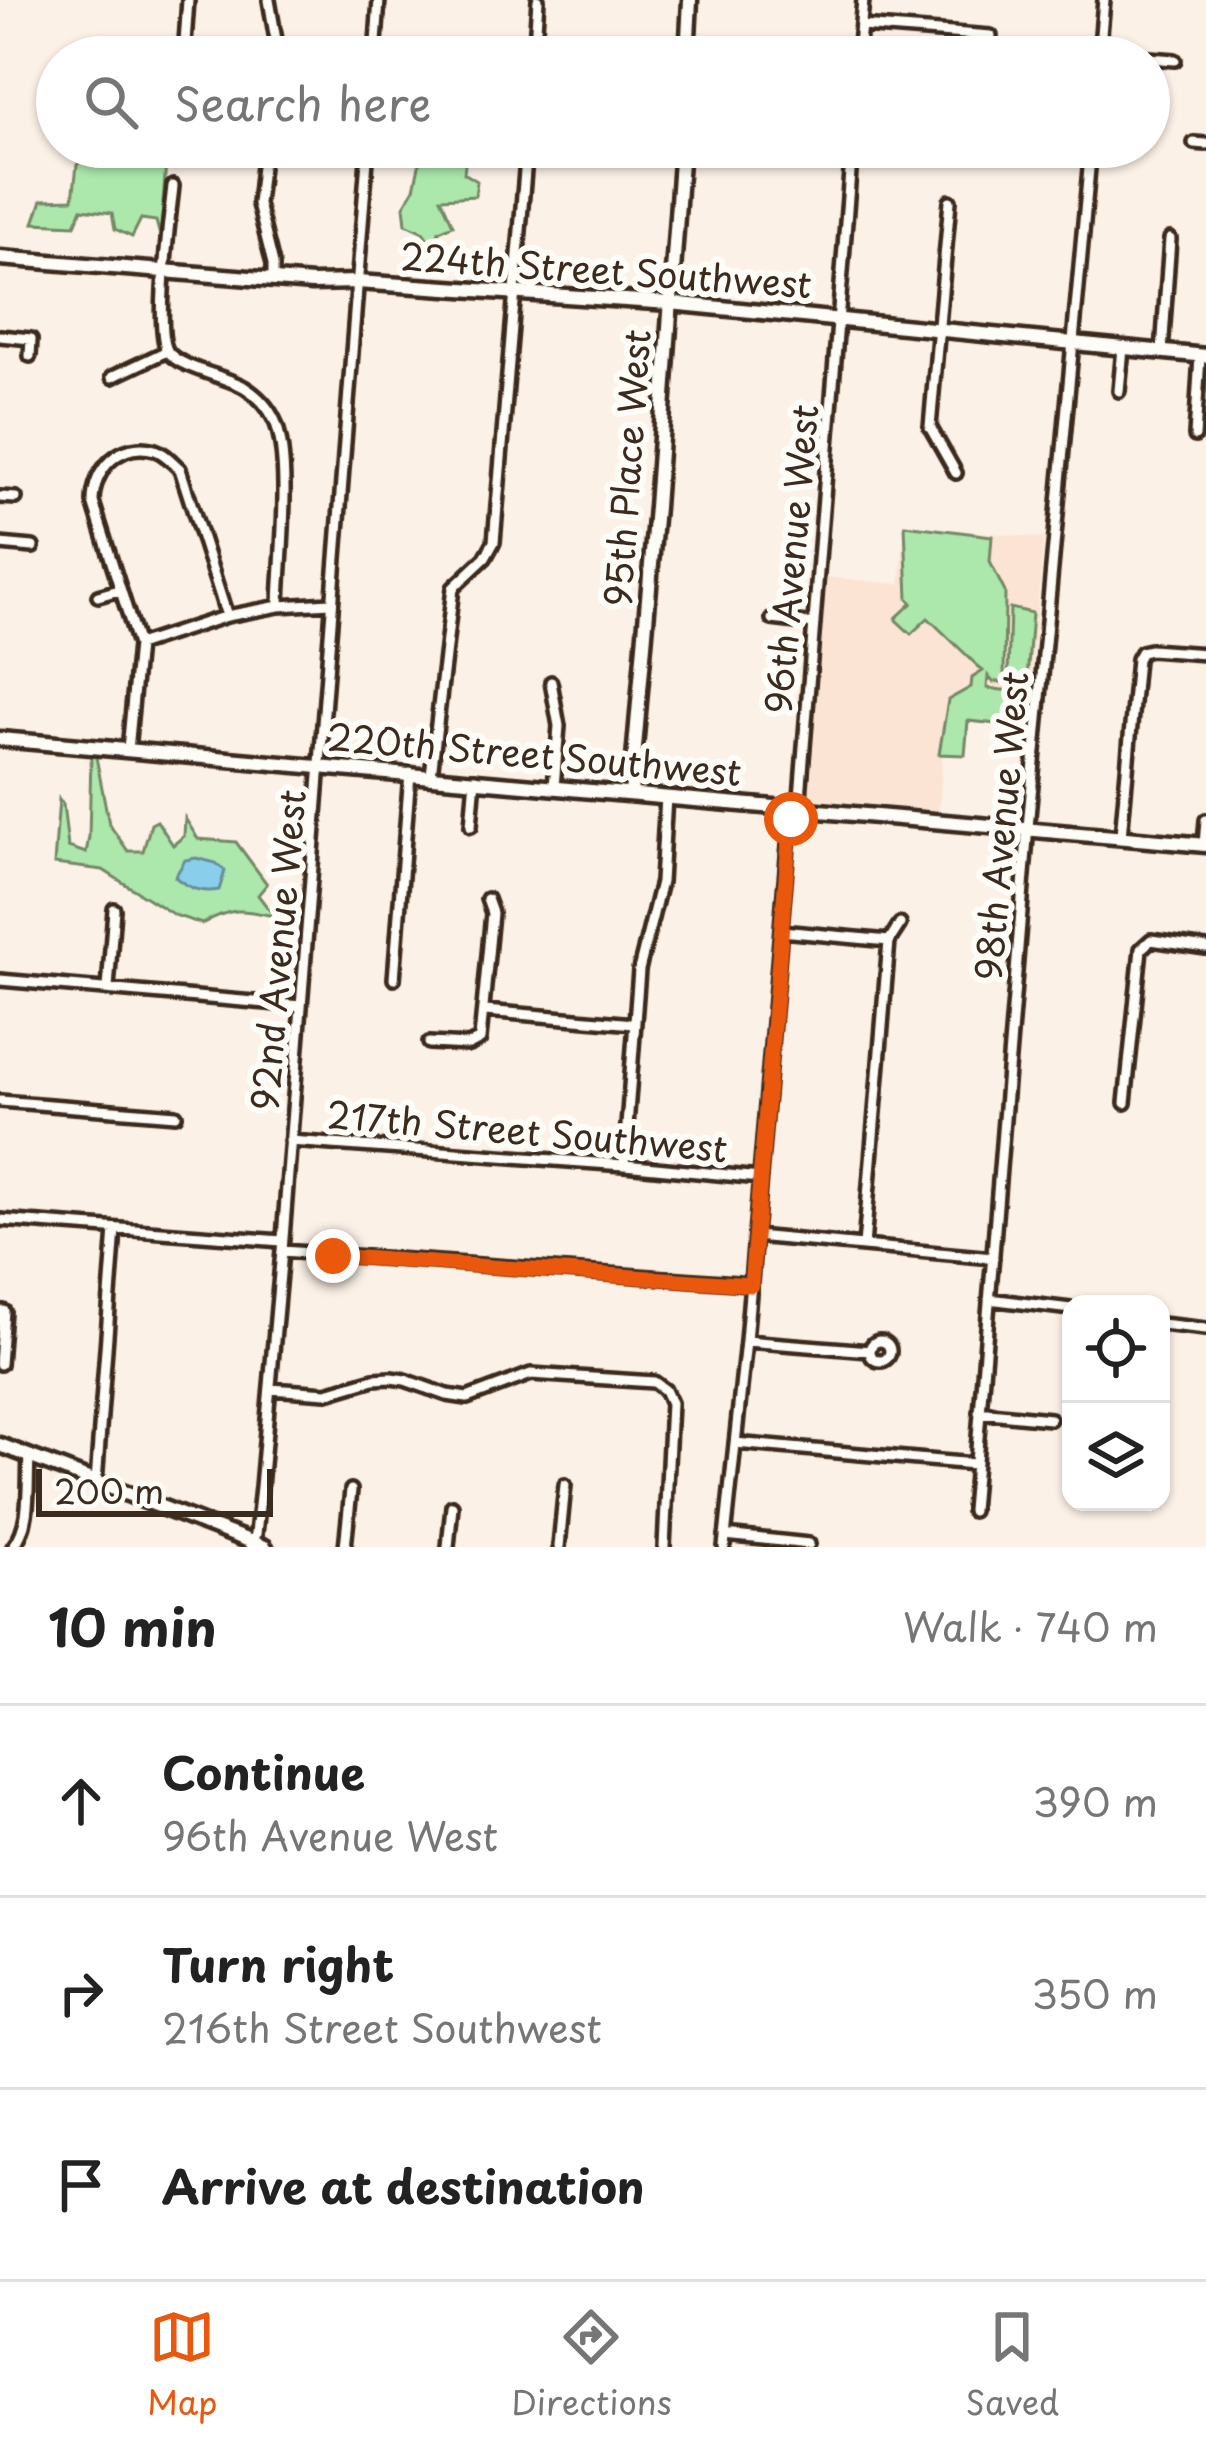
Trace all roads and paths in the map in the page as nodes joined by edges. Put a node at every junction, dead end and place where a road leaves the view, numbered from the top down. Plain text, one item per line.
1 (188, 0) edge
2 (269, 0) edge
3 (379, 0) edge
4 (538, 0) edge
5 (690, 0) edge
6 (862, 0) edge
7 (1104, 0) edge
8 (861, 26) junction
9 (185, 36) edge
10 (275, 36) edge
11 (376, 36) edge
12 (535, 36) edge
13 (688, 36) edge
14 (860, 36) edge
15 (991, 36) dead end
16 (1101, 36) edge
17 (1170, 60) edge
18 (1175, 60) dead end
19 (262, 168) edge
20 (366, 168) edge
21 (524, 168) edge
22 (680, 168) edge
23 (849, 168) edge
24 (1089, 168) edge
25 (172, 186) dead end
26 (950, 201) dead end
27 (1170, 238) dead end
28 (0, 258) edge
29 (166, 271) junction
30 (273, 280) junction
31 (357, 283) junction
32 (515, 292) junction
33 (670, 303) junction
34 (838, 319) junction
35 (939, 330) junction
36 (0, 336) edge
37 (1073, 343) junction
38 (1123, 348) junction
39 (167, 350) junction
40 (1162, 352) junction
41 (30, 356) dead end
42 (1203, 356) edge
43 (112, 376) dead end
44 (1119, 392) dead end
45 (1195, 436) dead end
46 (956, 472) dead end
47 (0, 497) edge
48 (16, 498) dead end
49 (0, 544) edge
50 (33, 548) dead end
51 (119, 590) junction
52 (98, 596) dead end
53 (331, 603) junction
54 (279, 606) junction
55 (226, 616) junction
56 (772, 619) dead end
57 (814, 624) junction
58 (138, 645) junction
59 (1206, 654) edge
60 (551, 682) dead end
61 (0, 739) edge
62 (128, 750) junction
63 (320, 765) junction
64 (410, 773) junction
65 (431, 775) junction
66 (475, 779) junction
67 (554, 787) junction
68 (631, 794) junction
69 (666, 797) junction
70 (796, 808) junction
71 (1206, 820) edge
72 (471, 826) dead end
73 (1028, 829) junction
74 (1121, 837) junction
75 (1205, 845) edge
76 (487, 899) dead end
77 (114, 908) dead end
78 (901, 924) dead end
79 (781, 931) junction
80 (889, 940) junction
81 (1206, 948) edge
82 (394, 979) dead end
83 (0, 980) edge
84 (108, 988) junction
85 (301, 1006) junction
86 (485, 1011) junction
87 (634, 1024) junction
88 (429, 1042) dead end
89 (0, 1101) edge
90 (1126, 1103) dead end
91 (176, 1114) dead end
92 (290, 1141) junction
93 (624, 1165) junction
94 (760, 1178) junction
95 (0, 1220) edge
96 (115, 1229) junction
97 (755, 1236) junction
98 (282, 1246) junction
99 (864, 1246) junction
100 (993, 1258) junction
101 (751, 1285) junction
102 (989, 1299) junction
103 (1062, 1308) edge
104 (4, 1311) dead end
105 (1170, 1325) edge
106 (1206, 1329) edge
107 (746, 1341) junction
108 (870, 1352) dead end
109 (0, 1364) edge
110 (269, 1389) junction
111 (979, 1412) junction
112 (1050, 1419) dead end
113 (735, 1443) junction
114 (0, 1445) edge
115 (28, 1456) junction
116 (974, 1464) junction
117 (96, 1482) junction
118 (565, 1485) dead end
119 (351, 1490) dead end
120 (452, 1506) dead end
121 (972, 1511) dead end
122 (725, 1541) edge
123 (809, 1544) edge
124 (256, 1545) edge
125 (13, 1547) edge
126 (345, 1547) edge
127 (448, 1547) edge
128 (559, 1547) edge
129 (664, 1547) edge

1 - 9 street
2 - 10 street
3 - 11 street
4 - 12 street
5 - 13 street
6 - 8 street
7 - 16 street
8 - 14 street
8 - 15 street
17 - 18 street
19 - 30 street
20 - 31 street, 92nd Avenue West
21 - 32 street
22 - 33 street, 95th Place West
23 - 34 street, 96th Avenue West
24 - 37 street, 98th Avenue West
25 - 29 street
26 - 35 street
27 - 40 street
28 - 29 street, 224th Street Southwest
29 - 30 street, 224th Street Southwest
29 - 39 street
30 - 31 street, 224th Street Southwest
31 - 32 street, 224th Street Southwest
31 - 53 street, 92nd Avenue West
32 - 33 street, 224th Street Southwest
32 - 65 street
33 - 34 street, 224th Street Southwest
33 - 68 street, 95th Place West
34 - 35 street, 224th Street Southwest
34 - 57 street, 96th Avenue West
35 - 37 street, 224th Street Southwest
35 - 46 street
36 - 41 street
37 - 38 street, 224th Street Southwest
37 - 73 street, 98th Avenue West
38 - 40 street, 224th Street Southwest
38 - 44 street
39 - 43 street
39 - 54 street
40 - 42 street, 224th Street Southwest
42 - 45 street
47 - 48 street
49 - 50 street
51 - 52 street
51 - 55 street
51 - 58 street
53 - 54 street
53 - 63 street, 92nd Avenue West
54 - 55 street
55 - 58 street
56 - 57 street
57 - 70 street, 96th Avenue West
58 - 62 street
59 - 74 street
60 - 67 street
61 - 62 street, 220th Street Southwest
62 - 63 street, 220th Street Southwest
63 - 64 street, 220th Street Southwest
63 - 85 street, 92nd Avenue West
64 - 65 street, 220th Street Southwest
64 - 82 street
65 - 66 street, 220th Street Southwest
66 - 67 street, 220th Street Southwest
66 - 72 street
67 - 68 street, 220th Street Southwest
68 - 69 street, 220th Street Southwest
69 - 70 street, 220th Street Southwest
69 - 87 street
70 - 73 street, 220th Street Southwest
70 - 79 street, 96th Avenue West
71 - 75 street
73 - 74 street, 220th Street Southwest
73 - 100 street, 98th Avenue West
74 - 75 street, 220th Street Southwest
76 - 86 street
77 - 84 street
78 - 80 street
79 - 80 street
79 - 94 street, 96th Avenue West
80 - 99 street
81 - 90 street
83 - 84 street
84 - 85 street
85 - 92 street, 92nd Avenue West
86 - 87 street
86 - 88 street
87 - 93 street
89 - 91 street
92 - 93 street, 217th Street Southwest
92 - 98 street, 92nd Avenue West
93 - 94 street, 217th Street Southwest
94 - 97 street, 96th Avenue West
95 - 96 street
96 - 98 street
96 - 117 street
97 - 99 street
97 - 101 street, 96th Avenue West
98 - 101 street
98 - 110 street, 92nd Avenue West
99 - 100 street
100 - 102 street, 98th Avenue West
101 - 107 street, 96th Avenue West
102 - 103 street
102 - 111 street, 98th Avenue West
104 - 109 street
105 - 106 street
107 - 108 street
107 - 113 street, 96th Avenue West
110 - 124 street, 92nd Avenue West
110 - 129 street
111 - 112 street
111 - 116 street, 98th Avenue West
113 - 116 street
113 - 122 street, 96th Avenue West
114 - 115 street
115 - 117 street
115 - 125 street
116 - 121 street, 98th Avenue West
117 - 124 street
118 - 128 street
119 - 126 street
120 - 127 street
122 - 123 street

